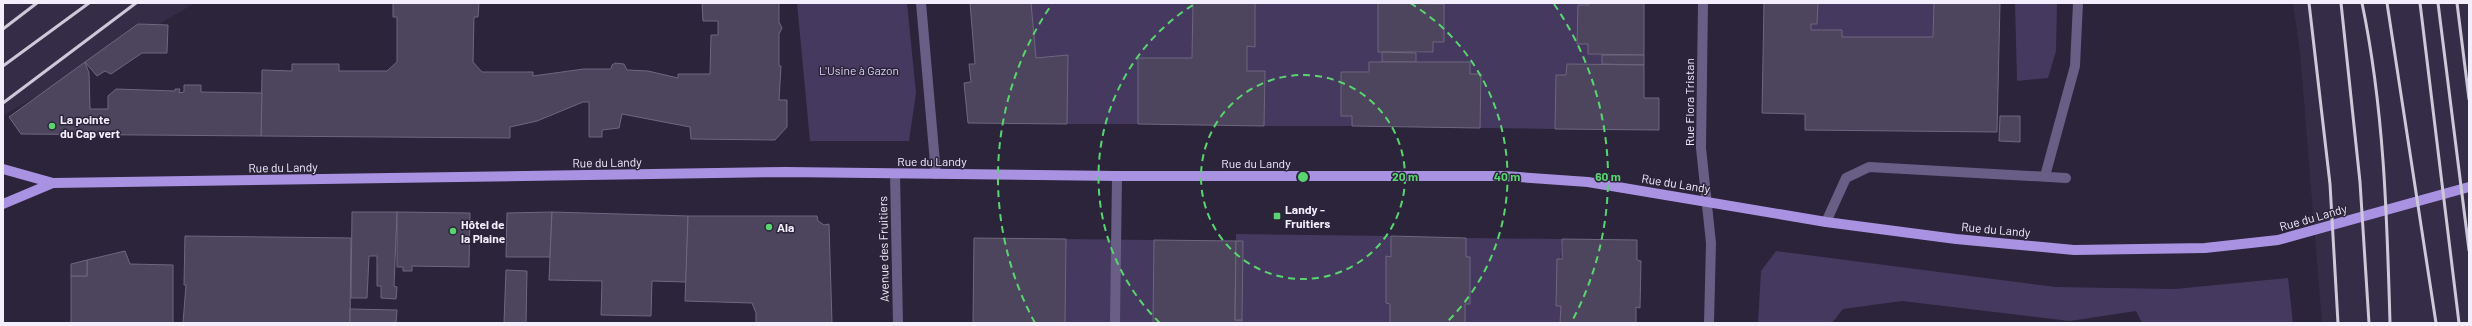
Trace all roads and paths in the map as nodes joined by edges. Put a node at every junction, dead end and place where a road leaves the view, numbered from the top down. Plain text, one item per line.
1 (921, 3) edge
2 (1703, 3) edge
3 (2078, 3) edge
4 (3, 169) edge
5 (895, 174) junction
6 (936, 174) junction
7 (1117, 176) junction
8 (2045, 176) junction
9 (2066, 178) dead end
10 (53, 183) junction
11 (2469, 187) edge
12 (1707, 202) junction
13 (3, 204) edge
14 (1826, 222) junction
15 (898, 323) edge
16 (1115, 323) edge
17 (1709, 323) edge

1 - 6 street
2 - 12 street, Rue Flora Tristan
3 - 8 street
4 - 10 main road, Rue du Landy
5 - 6 main road, Rue du Landy
5 - 10 main road, Rue du Landy
5 - 15 street, Avenue des Fruitiers
6 - 7 main road, Rue du Landy
7 - 12 main road, Rue du Landy
7 - 16 street
8 - 9 street
8 - 14 street
10 - 13 main road, Rue du Landy
11 - 14 main road, Rue du Landy
12 - 14 main road, Rue du Landy
12 - 17 street, Rue Flora Tristan

